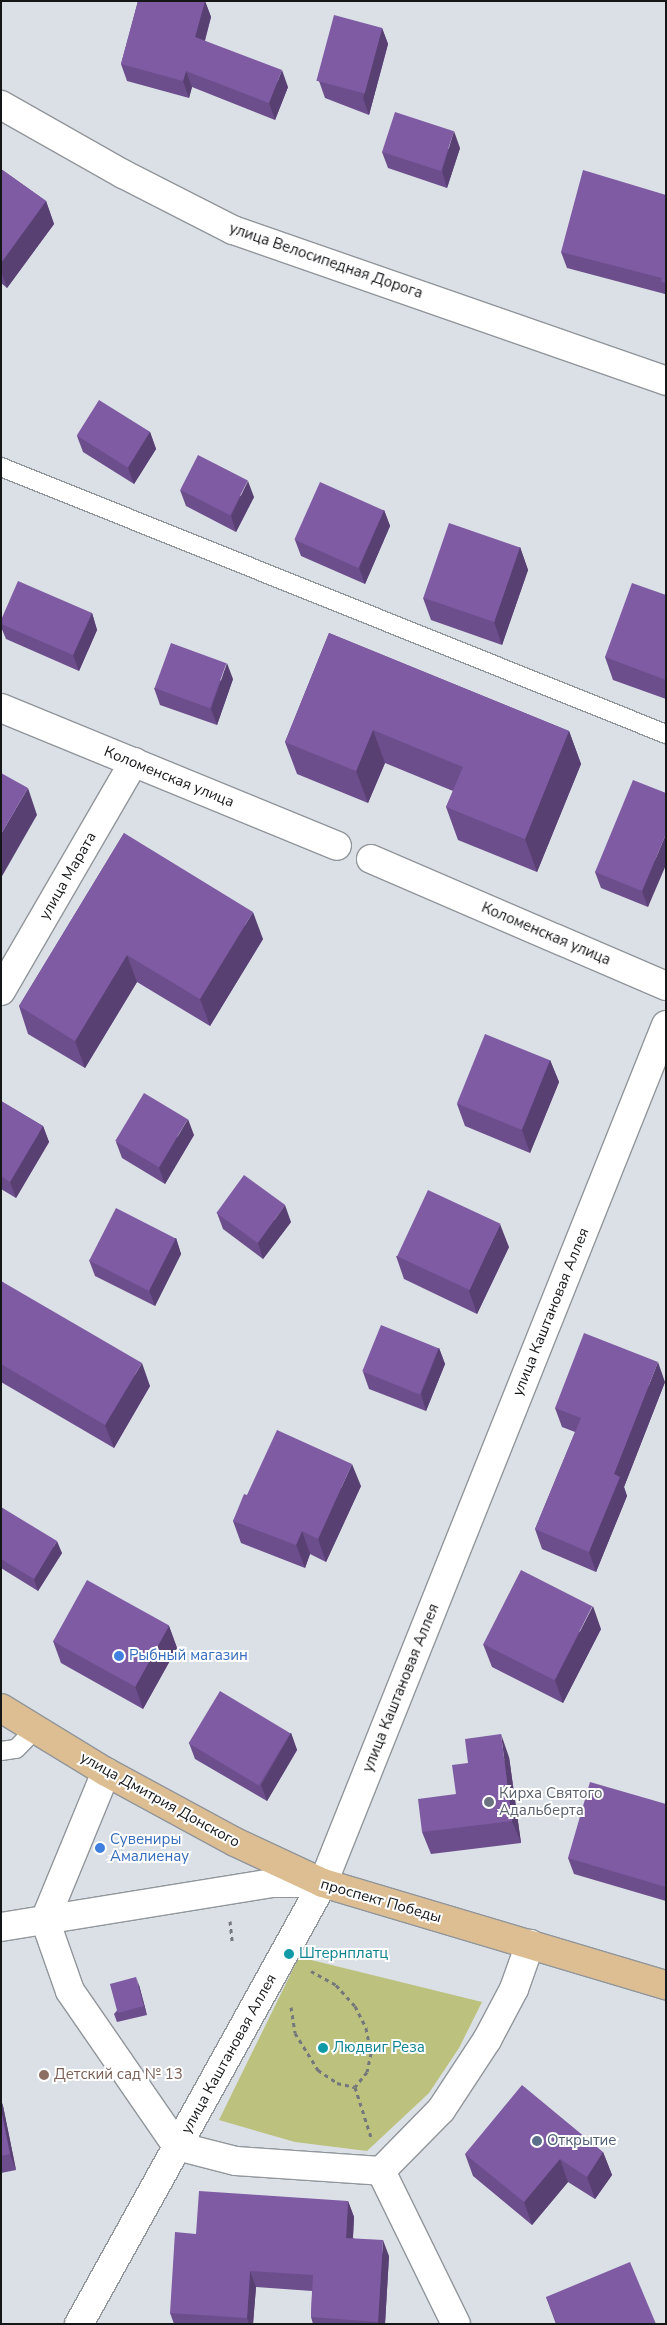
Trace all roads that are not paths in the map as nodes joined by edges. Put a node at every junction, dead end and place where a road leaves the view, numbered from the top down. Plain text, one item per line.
1 (1, 105) edge
2 (666, 381) edge
3 (1, 467) edge
4 (1, 708) edge
5 (666, 734) edge
6 (134, 762) junction
7 (337, 846) dead end
8 (371, 859) dead end
9 (666, 986) edge
10 (1, 991) edge
11 (666, 1025) edge
12 (1, 1708) edge
13 (36, 1728) junction
14 (1, 1751) edge
15 (106, 1772) junction
16 (323, 1883) junction
17 (45, 1920) junction
18 (1, 1927) edge
19 (530, 1944) junction
20 (666, 1985) edge
21 (177, 2146) junction
22 (381, 2171) junction
23 (79, 2324) edge
24 (456, 2324) edge

1 - 2 street, улица Велосипедная Дорога
3 - 5 lane
4 - 6 street, Коломенская улица
6 - 7 street, Коломенская улица
6 - 10 street, улица Марата
8 - 9 street, Коломенская улица
11 - 16 street, улица Каштановая Аллея
12 - 13 main road, улица Дмитрия Донского
13 - 14 lane
13 - 15 main road, улица Дмитрия Донского
15 - 16 main road, улица Дмитрия Донского
15 - 17 street
16 - 17 street, проспект Победы
16 - 19 main road, проспект Победы
16 - 21 street, улица Каштановая Аллея
17 - 18 street, проспект Победы
17 - 21 street
19 - 20 main road, проспект Победы
19 - 22 street
21 - 22 street
21 - 23 street, улица Каштановая Аллея
22 - 24 street

